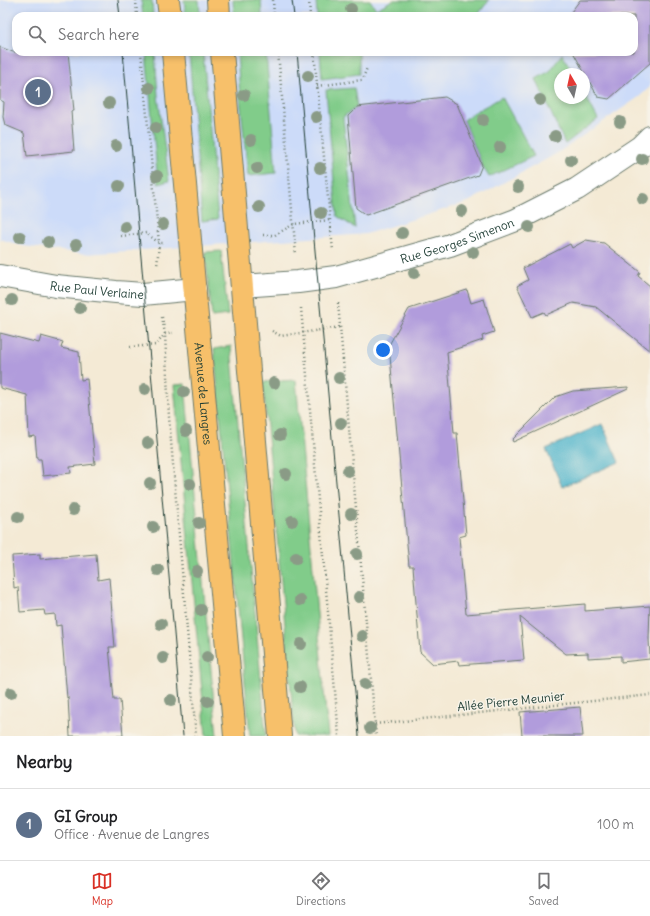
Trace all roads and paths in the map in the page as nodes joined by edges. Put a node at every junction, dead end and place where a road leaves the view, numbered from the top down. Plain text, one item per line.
1 (136, 0) edge
2 (168, 0) edge
3 (218, 0) edge
4 (273, 0) edge
5 (309, 0) edge
6 (137, 12) edge
7 (170, 12) edge
8 (219, 12) edge
9 (274, 12) edge
10 (310, 12) edge
11 (141, 56) edge
12 (173, 56) edge
13 (222, 56) edge
14 (278, 56) edge
15 (314, 56) edge
16 (367, 68) dead end
17 (316, 86) junction
18 (650, 137) edge
19 (330, 220) junction
20 (294, 224) junction
21 (121, 236) dead end
22 (260, 236) dead end
23 (159, 243) junction
24 (296, 257) dead end
25 (157, 270) dead end
26 (0, 276) edge
27 (336, 277) junction
28 (242, 286) junction
29 (195, 289) junction
30 (300, 303) dead end
31 (162, 315) dead end
32 (340, 327) junction
33 (268, 329) dead end
34 (303, 333) junction
35 (165, 334) junction
36 (130, 347) dead end
37 (650, 695) edge
38 (375, 724) junction
39 (196, 736) edge
40 (235, 736) edge
41 (280, 736) edge
42 (339, 736) edge
43 (376, 736) edge

1 - 6 path
2 - 7 main road
3 - 8 main road
4 - 9 path
5 - 10 path
11 - 23 path
12 - 29 main road, Avenue de Langres
13 - 28 main road
14 - 20 path
15 - 17 path
16 - 17 path
17 - 19 path
18 - 27 street, Rue Georges Simenon
19 - 20 path
19 - 27 path
20 - 22 path
20 - 24 path
21 - 23 path
23 - 25 path
26 - 29 street, Rue Paul Verlaine
27 - 28 street, Rue Georges Simenon
27 - 32 path
28 - 41 main road
29 - 40 main road, Avenue de Langres
30 - 34 path
31 - 35 path
32 - 34 path
32 - 38 path
33 - 34 path
34 - 42 path
35 - 36 path
35 - 39 path
37 - 38 path, Allée Pierre Meunier
38 - 43 path

